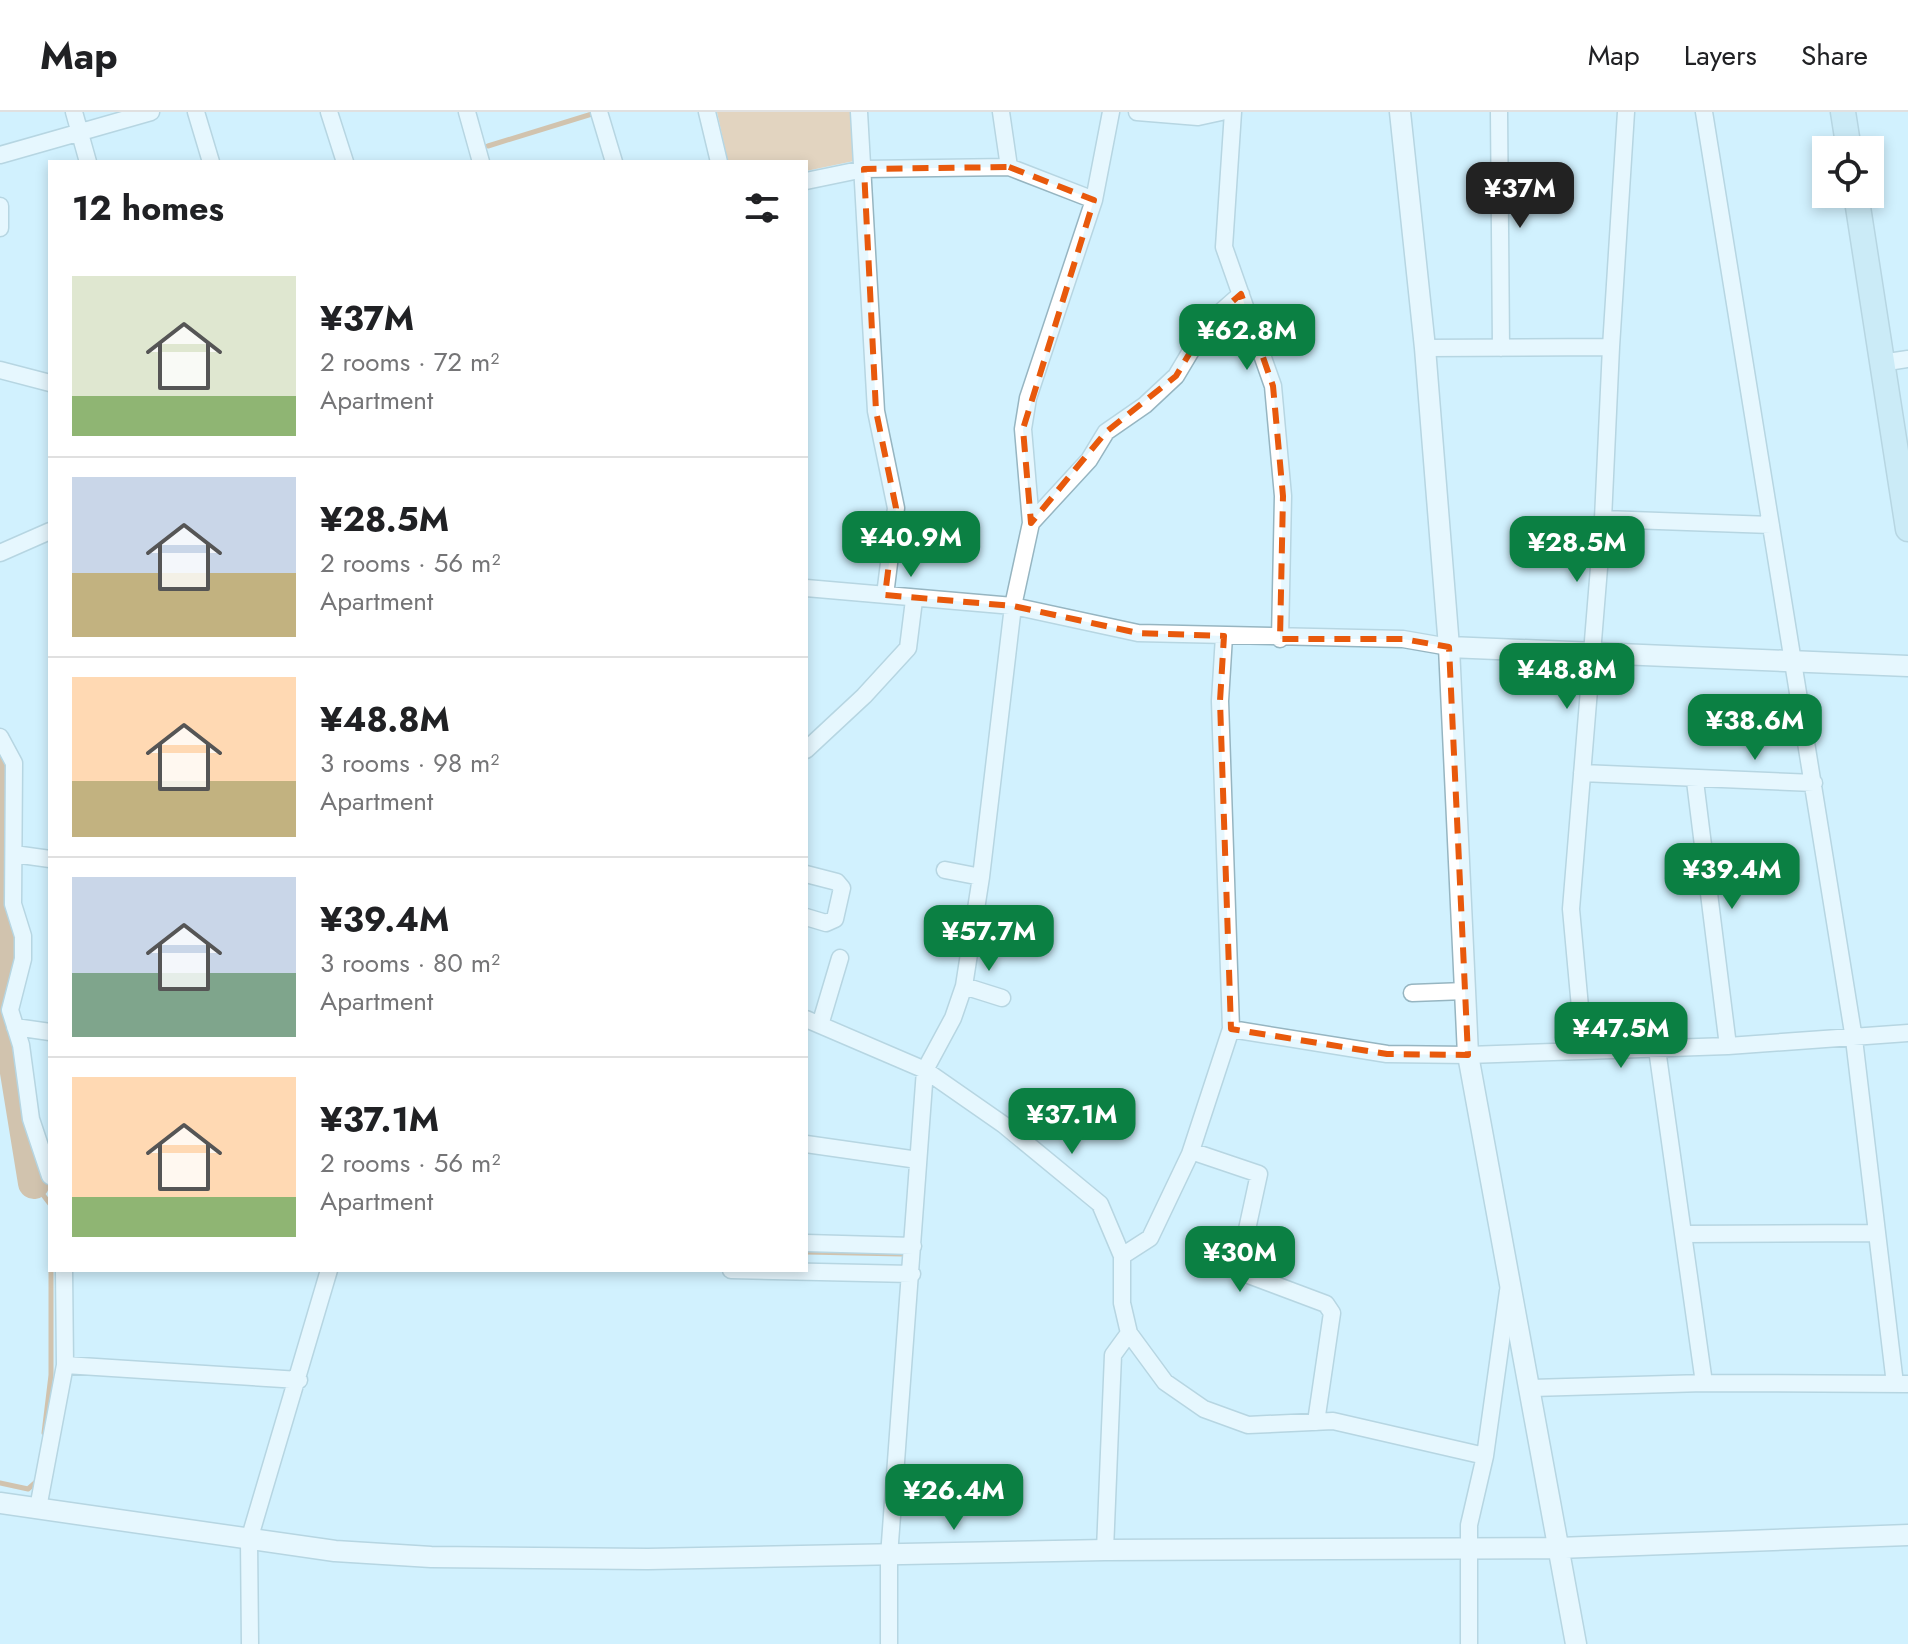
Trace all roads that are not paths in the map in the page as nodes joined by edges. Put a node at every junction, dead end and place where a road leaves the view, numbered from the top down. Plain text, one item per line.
1 (74, 112) edge
2 (151, 112) edge
3 (196, 112) edge
4 (329, 112) edge
5 (467, 112) edge
6 (707, 112) edge
7 (859, 112) edge
8 (1001, 112) edge
9 (1111, 112) edge
10 (1137, 112) edge
11 (1221, 112) edge
12 (1233, 112) edge
13 (1400, 112) edge
14 (1499, 112) edge
15 (1626, 112) edge
16 (1704, 112) edge
17 (1843, 112) edge
18 (601, 118) edge
19 (81, 134) junction
20 (1847, 136) edge
21 (0, 155) edge
22 (88, 160) edge
23 (210, 160) edge
24 (344, 160) edge
25 (480, 160) edge
26 (613, 160) edge
27 (719, 160) edge
28 (1009, 167) junction
29 (864, 169) junction
30 (808, 181) edge
31 (1094, 200) junction
32 (0, 206) edge
33 (1858, 208) edge
34 (0, 228) edge
35 (1241, 294) junction
36 (1611, 347) junction
37 (1425, 348) junction
38 (1501, 348) junction
39 (1908, 359) edge
40 (1881, 363) junction
41 (0, 370) edge
42 (48, 382) edge
43 (1603, 519) junction
44 (1031, 523) junction
45 (1771, 525) junction
46 (1908, 529) edge
47 (48, 532) edge
48 (0, 553) edge
49 (808, 588) edge
50 (885, 595) junction
51 (914, 600) junction
52 (1013, 606) junction
53 (1224, 636) junction
54 (1280, 639) junction
55 (1449, 647) junction
56 (1592, 652) junction
57 (1794, 661) junction
58 (1908, 666) edge
59 (0, 737) edge
60 (808, 748) edge
61 (1582, 773) junction
62 (1695, 781) junction
63 (1814, 783) junction
64 (14, 854) junction
65 (48, 859) edge
66 (945, 870) dead end
67 (808, 875) edge
68 (981, 877) junction
69 (808, 918) edge
70 (840, 958) dead end
71 (964, 986) junction
72 (1465, 991) junction
73 (1412, 993) dead end
74 (1002, 998) dead end
75 (813, 1022) edge
76 (15, 1027) junction
77 (1231, 1029) junction
78 (48, 1032) edge
79 (1908, 1033) edge
80 (1854, 1039) junction
81 (1728, 1046) junction
82 (1657, 1049) junction
83 (1584, 1051) junction
84 (1468, 1055) junction
85 (925, 1070) junction
86 (808, 1144) edge
87 (1191, 1151) junction
88 (918, 1160) junction
89 (48, 1170) edge
90 (1877, 1233) junction
91 (1683, 1234) junction
92 (808, 1243) edge
93 (913, 1246) junction
94 (1122, 1256) junction
95 (64, 1272) edge
96 (328, 1272) edge
97 (808, 1272) edge
98 (912, 1274) junction
99 (1509, 1281) junction
100 (1129, 1333) junction
101 (65, 1365) junction
102 (299, 1380) junction
103 (1704, 1383) junction
104 (1902, 1384) edge
105 (1532, 1388) junction
106 (1316, 1422) junction
107 (1485, 1456) junction
108 (0, 1503) edge
109 (38, 1508) junction
110 (1908, 1535) edge
111 (249, 1540) junction
112 (1468, 1546) junction
113 (1558, 1548) junction
114 (1105, 1550) junction
115 (889, 1556) junction
116 (250, 1644) edge
117 (889, 1644) edge
118 (1469, 1644) edge
119 (1576, 1644) edge

1 - 19 street
2 - 19 street
3 - 23 street
4 - 24 street
5 - 25 street
6 - 27 street
7 - 29 street
8 - 28 street
9 - 31 street
10 - 11 street
12 - 35 street
13 - 37 street
14 - 38 street
15 - 36 street
16 - 45 street
17 - 20 main road
18 - 26 street
19 - 21 street
19 - 22 street
28 - 29 street
28 - 31 street
29 - 30 street
29 - 50 street
31 - 44 street
32 - 34 street
33 - 40 main road
35 - 44 street
35 - 54 street
36 - 38 street
36 - 43 street
37 - 38 street
37 - 55 street
39 - 40 street
40 - 46 main road
41 - 42 street
43 - 45 street
43 - 56 street
44 - 52 street
45 - 57 street
47 - 48 street
49 - 50 street
50 - 51 street
51 - 52 street
51 - 60 street
52 - 53 street
52 - 68 street
53 - 54 street
53 - 77 street
54 - 55 street
55 - 56 street
55 - 72 street
56 - 57 street
56 - 61 street
57 - 58 street
57 - 63 street
59 - 64 street
61 - 62 street
61 - 83 street
62 - 63 street
62 - 81 street
63 - 80 street
64 - 65 street
64 - 76 street
66 - 68 street
67 - 69 street
68 - 71 street
70 - 75 street
71 - 74 street
71 - 85 street
72 - 73 street
72 - 84 street
75 - 85 street
76 - 78 street
76 - 89 street
77 - 84 street
77 - 87 street
79 - 80 street
80 - 81 street
80 - 90 street
81 - 82 street
82 - 83 street
82 - 91 street
83 - 84 street
84 - 99 street
85 - 88 street
85 - 94 street
86 - 88 street
87 - 94 street
87 - 106 street
88 - 93 street
90 - 91 street
90 - 104 street
91 - 103 street
92 - 93 street
93 - 98 street
94 - 100 street
95 - 101 street
96 - 102 street
97 - 98 street
98 - 115 street
99 - 105 street
99 - 107 street
100 - 106 street
100 - 114 street
101 - 102 street
101 - 109 street
102 - 111 street
103 - 104 street
103 - 105 street
105 - 113 street
106 - 107 street
107 - 112 street
108 - 109 street
109 - 111 street
110 - 113 street
111 - 115 street
111 - 116 street
112 - 113 street
112 - 114 street
112 - 118 street
113 - 119 street
114 - 115 street
115 - 117 street

